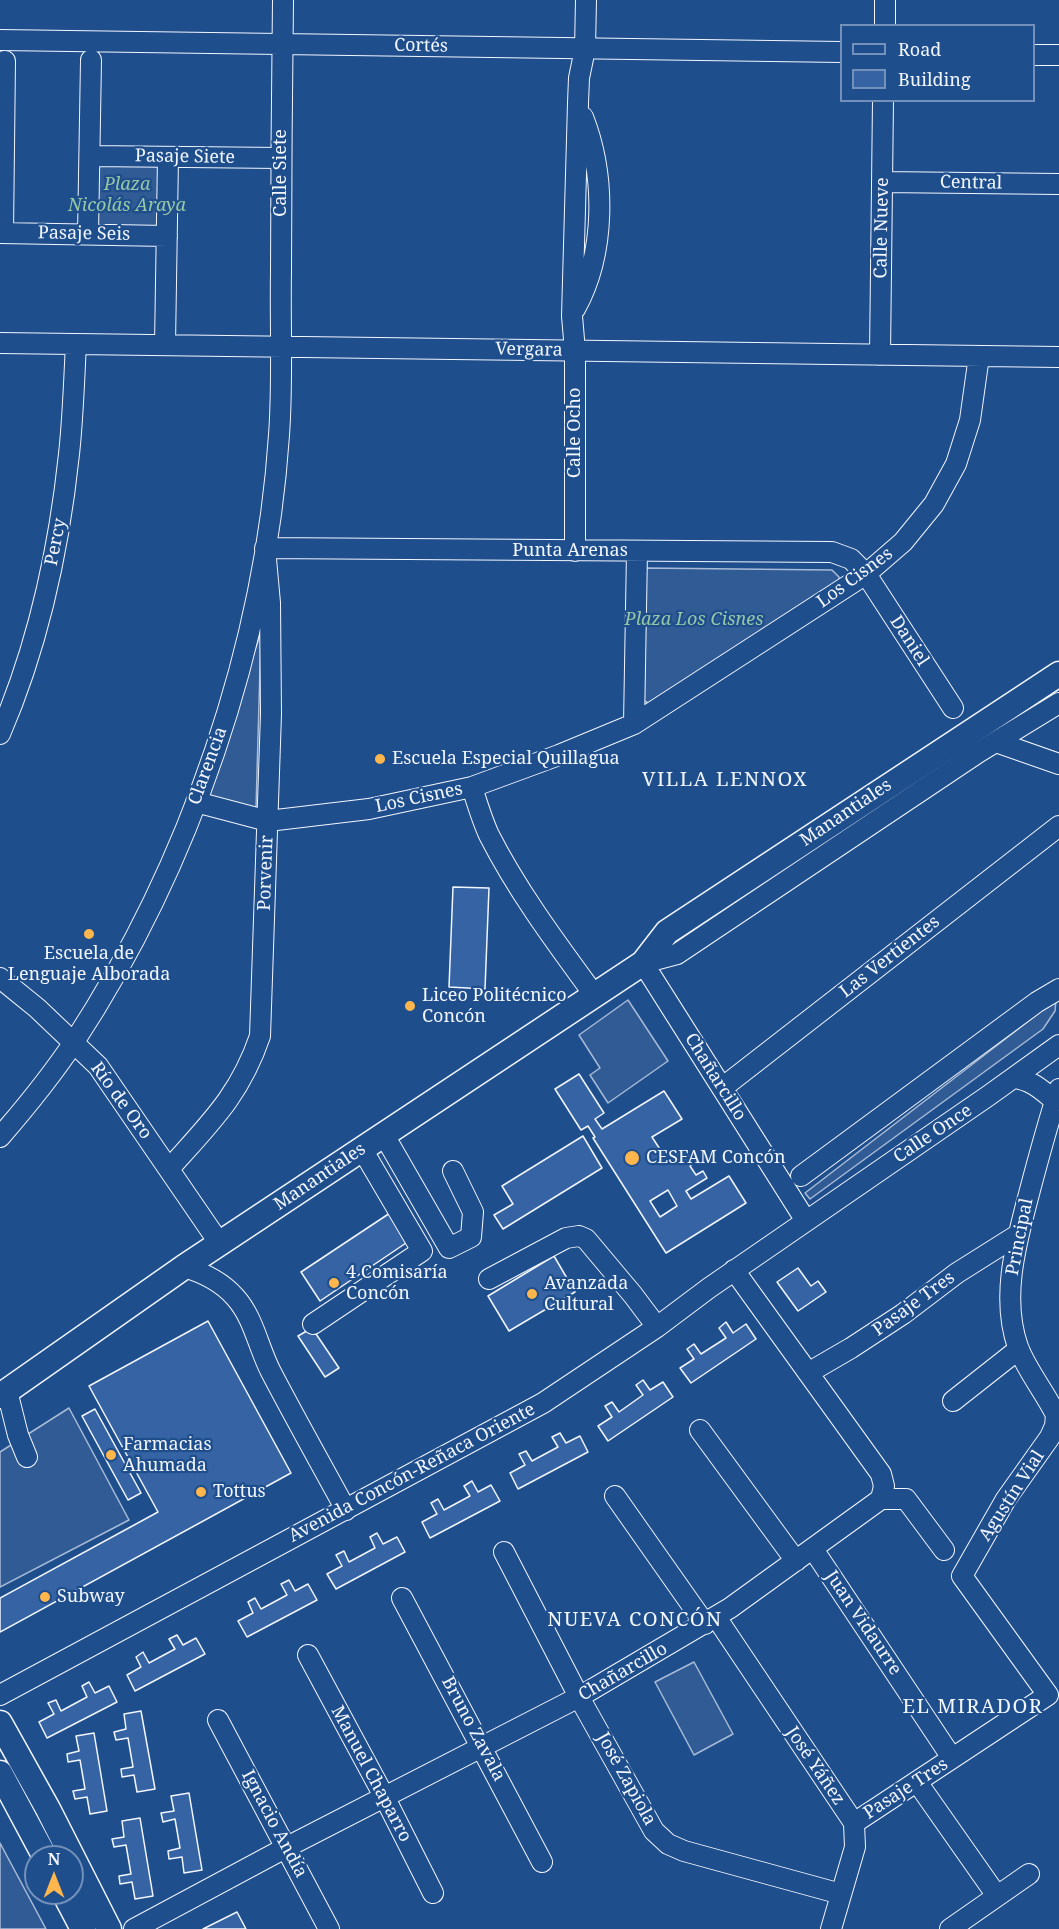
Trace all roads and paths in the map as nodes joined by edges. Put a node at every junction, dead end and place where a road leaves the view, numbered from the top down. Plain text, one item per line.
1 (283, 0) edge
2 (586, 0) edge
3 (885, 0) edge
4 (885, 24) edge
5 (0, 40) edge
6 (283, 44) junction
7 (585, 48) junction
8 (840, 52) edge
9 (1035, 55) edge
10 (1059, 55) edge
11 (91, 60) dead end
12 (5, 61) dead end
13 (884, 102) edge
14 (90, 156) junction
15 (168, 157) junction
16 (281, 158) junction
17 (882, 182) junction
18 (1059, 184) edge
19 (2, 233) edge
20 (88, 234) junction
21 (167, 236) junction
22 (0, 343) edge
23 (76, 344) junction
24 (165, 345) junction
25 (280, 347) junction
26 (576, 351) junction
27 (880, 355) junction
28 (979, 356) junction
29 (1059, 357) edge
30 (265, 548) junction
31 (575, 551) junction
32 (637, 551) junction
33 (866, 574) junction
34 (1059, 674) edge
35 (1059, 703) edge
36 (953, 708) dead end
37 (634, 723) junction
38 (0, 734) edge
39 (996, 742) junction
40 (1059, 764) edge
41 (472, 787) junction
42 (196, 802) junction
43 (268, 821) junction
44 (1059, 826) edge
45 (643, 963) junction
46 (0, 978) edge
47 (1059, 989) edge
48 (594, 996) junction
49 (74, 1042) junction
50 (1059, 1045) edge
51 (1012, 1078) junction
52 (722, 1088) junction
53 (1057, 1095) edge
54 (384, 1135) junction
55 (0, 1137) edge
56 (362, 1149) junction
57 (169, 1168) junction
58 (453, 1171) dead end
59 (801, 1176) dead end
60 (806, 1221) junction
61 (1019, 1234) junction
62 (220, 1244) junction
63 (184, 1267) junction
64 (734, 1270) junction
65 (489, 1278) dead end
66 (313, 1324) dead end
67 (657, 1327) junction
68 (1019, 1349) junction
69 (808, 1373) junction
70 (4, 1393) edge
71 (953, 1401) dead end
72 (1056, 1415) joint
73 (700, 1430) dead end
74 (27, 1457) dead end
75 (615, 1496) dead end
76 (881, 1499) junction
77 (346, 1510) junction
78 (813, 1548) junction
79 (944, 1550) dead end
80 (504, 1552) dead end
81 (796, 1561) junction
82 (402, 1598) dead end
83 (711, 1621) junction
84 (308, 1655) dead end
85 (0, 1695) edge
86 (1048, 1695) joint
87 (579, 1697) junction
88 (218, 1720) dead end
89 (0, 1723) edge
90 (483, 1747) junction
91 (952, 1758) junction
92 (0, 1773) edge
93 (916, 1782) junction
94 (385, 1798) junction
95 (854, 1823) junction
96 (39, 1845) edge
97 (286, 1847) junction
98 (542, 1862) dead end
99 (1029, 1874) dead end
100 (433, 1893) dead end
101 (841, 1894) junction
102 (997, 1896) junction
103 (70, 1905) edge
104 (83, 1929) edge
105 (109, 1929) edge
106 (134, 1929) edge
107 (329, 1929) edge
108 (831, 1929) edge
109 (950, 1929) edge

1 - 6 street, Calle Siete
2 - 7 street, Calle Ocho
3 - 4 street
5 - 6 street, Cortés
6 - 7 street, Cortés
6 - 16 street, Calle Siete
7 - 8 street, Cortés
7 - 26 street, Calle Ocho
9 - 10 street
11 - 14 street
12 - 19 street
13 - 17 street, Calle Nueve
14 - 15 street, Pasaje Siete
14 - 20 street
15 - 16 street, Pasaje Siete
15 - 21 street
16 - 25 street, Calle Siete
17 - 18 street, Central
17 - 27 street, Calle Nueve
19 - 20 street, Pasaje Seis
20 - 21 street, Pasaje Seis
21 - 24 street
22 - 23 street, Vergara
23 - 24 street, Vergara
23 - 38 street, Percy
24 - 25 street, Vergara
25 - 26 street, Vergara
25 - 30 street, Clarencia
26 - 27 street, Vergara
26 - 31 street, Calle Ocho
27 - 28 street, Vergara
28 - 29 street, Vergara
28 - 33 street, Los Cisnes
30 - 31 street, Punta Arenas
30 - 42 street, Clarencia
30 - 43 street, Porvenir
31 - 32 street, Punta Arenas
32 - 33 street, Punta Arenas
32 - 37 street
33 - 36 street, Daniel
33 - 37 street, Los Cisnes
34 - 45 main road, Manantiales
35 - 39 street, Manantiales
37 - 41 street, Los Cisnes
39 - 40 street
39 - 45 street, Manantiales
41 - 43 street, Los Cisnes
41 - 48 street
42 - 43 street, Los Cisnes
42 - 49 street, Clarencia
43 - 57 street, Porvenir
44 - 52 street, Las Vertientes
45 - 48 main road, Manantiales
45 - 52 street, Chañarcillo
46 - 49 street, Río de Oro
47 - 59 street
48 - 54 main road, Manantiales
49 - 55 street, Clarencia
49 - 57 street, Río de Oro
50 - 51 street, Calle Once
51 - 53 street
51 - 60 street, Calle Once
52 - 60 street, Chañarcillo
53 - 61 street, Principal
54 - 56 main road, Manantiales
54 - 58 street
56 - 62 main road, Manantiales
56 - 66 street
57 - 62 street, Río de Oro
60 - 64 street, Avenida Concón-Reñaca Oriente
61 - 68 street, Principal
61 - 69 street, Pasaje Tres
62 - 63 main road, Manantiales
63 - 70 main road, Manantiales
63 - 77 street
64 - 67 street, Avenida Concón-Reñaca Oriente
64 - 69 street
65 - 67 street
67 - 77 street, Avenida Concón-Reñaca Oriente
68 - 71 street
68 - 72 street, Principal
69 - 76 street
70 - 74 street
72 - 86 street, Agustín Vial
73 - 81 street
75 - 83 street, José Yáñez
76 - 78 street, Chañarcillo
76 - 79 street
77 - 85 street, Avenida Concón-Reñaca Oriente
78 - 81 street, Chañarcillo
78 - 91 street, Juan Vidaurre
80 - 87 street, José Zapiola
81 - 83 street, Chañarcillo
82 - 90 street, Bruno Zavala
83 - 87 street, Chañarcillo
83 - 95 street, José Yáñez
84 - 94 street, Manuel Chaparro
86 - 91 street, Pasaje Tres
87 - 90 street, Chañarcillo
87 - 101 street, José Zapiola
88 - 97 street, Ignacio Andía
89 - 105 main road
90 - 94 street, Chañarcillo
90 - 98 street, Bruno Zavala
91 - 93 street, Pasaje Tres
92 - 96 main road
93 - 95 street, Pasaje Tres
93 - 102 street
94 - 97 street, Chañarcillo
94 - 100 street, Manuel Chaparro
95 - 101 street, José Yáñez
97 - 106 street, Chañarcillo
97 - 107 street, Ignacio Andía
99 - 102 street
101 - 108 street, José Yáñez
102 - 109 street
103 - 104 main road

